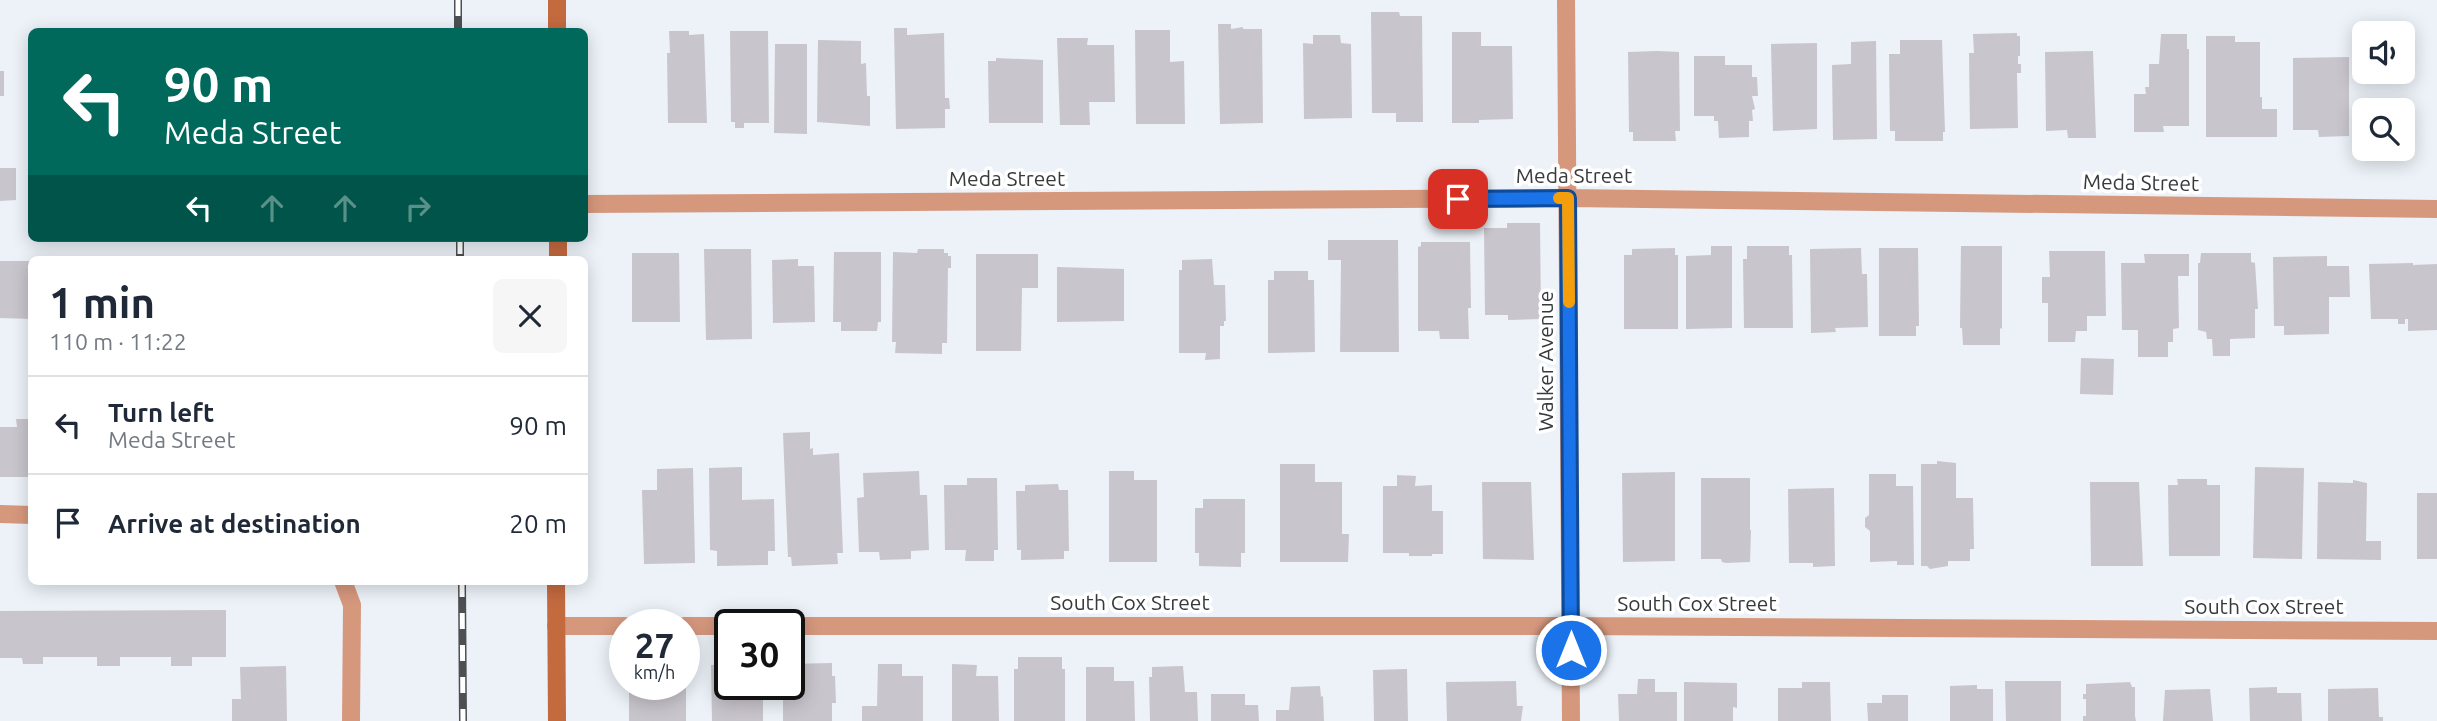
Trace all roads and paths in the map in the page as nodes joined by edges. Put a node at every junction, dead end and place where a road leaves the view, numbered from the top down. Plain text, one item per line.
1 (557, 0) edge
2 (1566, 0) edge
3 (557, 28) edge
4 (1568, 198) junction
5 (588, 204) edge
6 (2437, 209) edge
7 (0, 514) edge
8 (28, 514) edge
9 (344, 585) edge
10 (556, 585) edge
11 (556, 626) junction
12 (609, 626) edge
13 (805, 626) edge
14 (1571, 626) junction
15 (2437, 631) edge
16 (351, 721) edge
17 (557, 721) edge
18 (1571, 721) edge

1 - 3 main road
2 - 4 street, Walker Avenue
4 - 5 street, Meda Street
4 - 6 street, Meda Street
4 - 14 street, Walker Avenue
7 - 8 street
9 - 16 street
10 - 11 main road
11 - 12 street
11 - 17 main road
13 - 14 street, South Cox Street
14 - 15 street, South Cox Street
14 - 18 street, Walker Avenue

